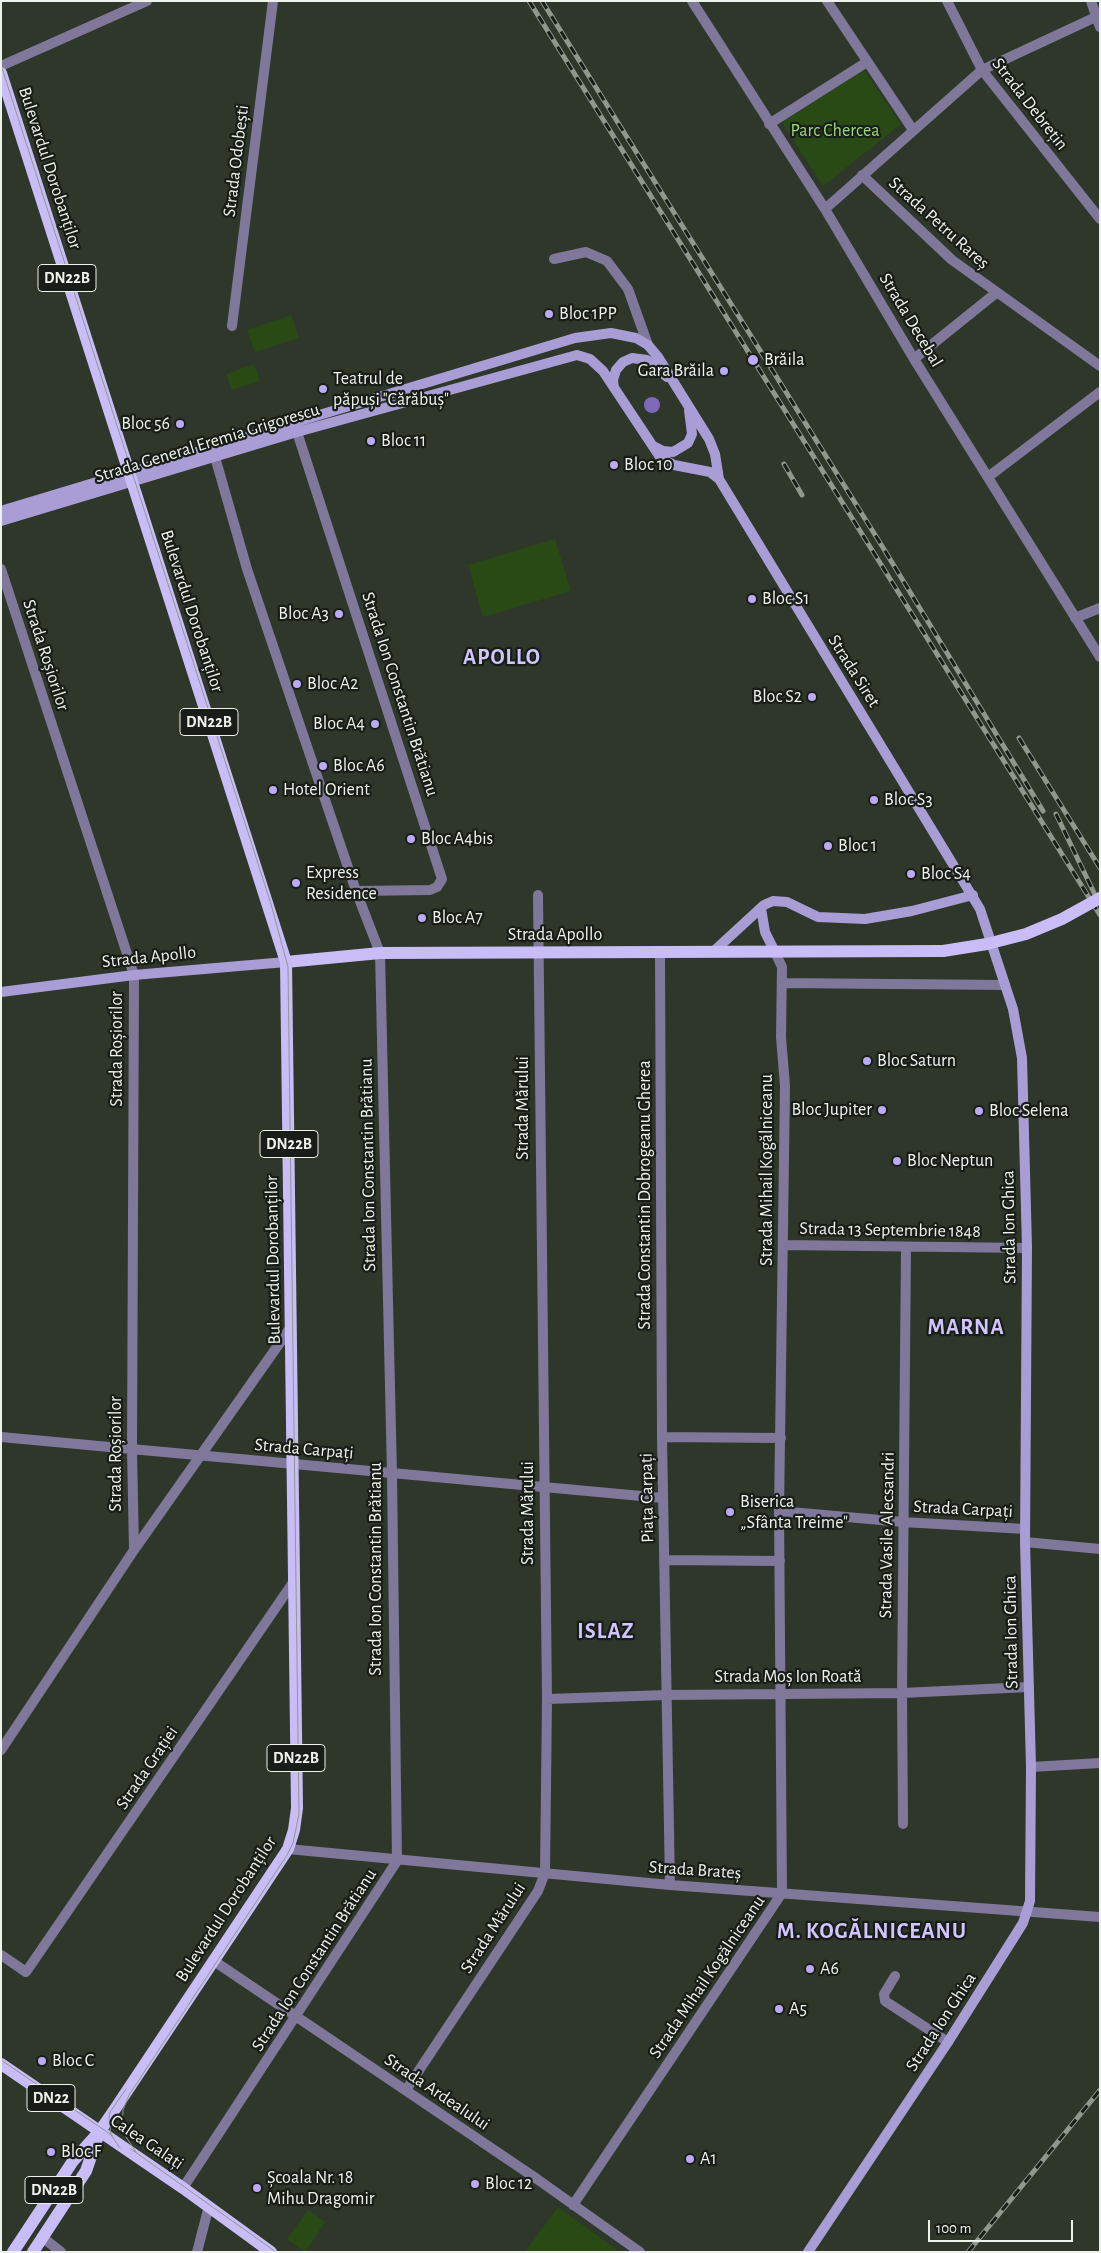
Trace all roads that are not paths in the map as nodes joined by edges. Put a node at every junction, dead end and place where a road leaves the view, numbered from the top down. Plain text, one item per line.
1 (147, 1) edge
2 (273, 1) edge
3 (692, 1) edge
4 (827, 1) edge
5 (947, 1) edge
6 (1091, 1) edge
7 (1097, 16) edge
8 (1100, 28) edge
9 (867, 62) junction
10 (1, 66) edge
11 (982, 70) junction
12 (1, 74) edge
13 (769, 124) junction
14 (913, 130) junction
15 (862, 175) junction
16 (825, 209) junction
17 (1100, 218) edge
18 (554, 259) dead end
19 (996, 292) junction
20 (232, 326) dead end
21 (604, 333) joint
22 (648, 345) junction
23 (914, 359) junction
24 (1100, 366) edge
25 (675, 384) junction
26 (615, 389) junction
27 (1100, 392) edge
28 (689, 408) junction
29 (297, 432) junction
30 (650, 444) junction
31 (214, 453) junction
32 (988, 477) junction
33 (132, 478) junction
34 (719, 479) junction
35 (1, 511) edge
36 (1, 521) edge
37 (1, 569) edge
38 (5, 595) edge
39 (1100, 608) edge
40 (1075, 618) junction
41 (1100, 657) edge
42 (356, 891) junction
43 (538, 895) dead end
44 (973, 895) junction
45 (1100, 898) edge
46 (761, 908) junction
47 (994, 950) joint
48 (539, 952) junction
49 (713, 952) junction
50 (775, 952) junction
51 (380, 953) junction
52 (660, 953) junction
53 (286, 962) junction
54 (134, 975) junction
55 (782, 983) junction
56 (1005, 985) junction
57 (1, 992) edge
58 (783, 1245) junction
59 (906, 1247) junction
60 (1027, 1248) junction
61 (291, 1327) junction
62 (1, 1437) edge
63 (662, 1437) junction
64 (781, 1438) junction
65 (132, 1450) junction
66 (198, 1456) junction
67 (292, 1464) junction
68 (392, 1474) junction
69 (543, 1489) junction
70 (663, 1498) junction
71 (779, 1511) junction
72 (903, 1522) junction
73 (1025, 1528) junction
74 (1025, 1542) junction
75 (1100, 1549) edge
76 (134, 1550) junction
77 (664, 1560) junction
78 (780, 1562) junction
79 (294, 1581) junction
80 (1029, 1687) junction
81 (781, 1693) junction
82 (902, 1693) junction
83 (667, 1695) junction
84 (547, 1698) junction
85 (1, 1750) edge
86 (1100, 1763) edge
87 (1031, 1767) junction
88 (904, 1824) dead end
89 (288, 1849) junction
90 (397, 1861) junction
91 (545, 1873) junction
92 (670, 1885) junction
93 (782, 1893) junction
94 (1027, 1913) junction
95 (1100, 1917) edge
96 (1, 1955) edge
97 (214, 1961) junction
98 (896, 1976) dead end
99 (297, 2017) junction
100 (948, 2042) junction
101 (1, 2064) edge
102 (406, 2090) junction
103 (100, 2131) junction
104 (183, 2188) junction
105 (573, 2205) junction
106 (209, 2206) junction
107 (42, 2237) junction
108 (13, 2252) edge
109 (32, 2252) edge
110 (62, 2252) edge
111 (197, 2252) edge
112 (271, 2252) edge
113 (640, 2252) edge
114 (808, 2252) edge

1 - 10 street
2 - 20 street, Strada Odobești
3 - 13 street, Strada Decebal
4 - 9 street
5 - 11 street, Strada Debrețin
6 - 7 street
7 - 8 street
7 - 11 street
9 - 13 street
9 - 14 street
11 - 14 street
11 - 17 street, Strada Debrețin
12 - 33 main road, Bulevardul Dorobanților / DN22B
13 - 16 street, Strada Decebal
14 - 15 street
15 - 16 street
15 - 19 street, Strada Petru Rareș
16 - 23 street, Strada Decebal
18 - 22 street
19 - 23 street, Strada Petru Rareș
19 - 24 street, Strada Petru Rareș
21 - 22 street, Strada Siret
21 - 31 street, Strada General Eremia Grigorescu
22 - 25 street, Strada Siret
23 - 32 street, Strada Decebal
25 - 26 street, Strada Siret
25 - 28 street, Strada Siret
26 - 29 street, Strada General Eremia Grigorescu
26 - 30 street, Strada General Eremia Grigorescu
27 - 32 street
28 - 30 street, Strada Siret
28 - 34 street, Strada Siret
29 - 31 street, Strada General Eremia Grigorescu
29 - 42 street, Strada Ion Constantin Brătianu
30 - 34 street, Strada General Eremia Grigorescu
31 - 33 street, Strada General Eremia Grigorescu
31 - 42 street, Strada Ion Constantin Brătianu
32 - 40 street, Strada Decebal
33 - 35 street, Strada General Eremia Grigorescu
33 - 36 street, Strada General Eremia Grigorescu
33 - 53 main road, Bulevardul Dorobanților / DN22B
34 - 44 street, Strada Siret
37 - 38 street, Strada Roșiorilor
38 - 54 street, Strada Roșiorilor
39 - 40 street
40 - 41 street, Strada Decebal
42 - 51 street, Strada Ion Constantin Brătianu
43 - 48 street, Strada Mărului
44 - 46 street
44 - 47 street, Strada Siret
45 - 50 main road, Strada Apollo, bridge
46 - 49 street
46 - 50 street, Strada Mihail Kogălniceanu
47 - 56 street, Strada Ion Ghica
48 - 51 main road, Strada Apollo
48 - 52 main road, Strada Apollo
48 - 69 street, Strada Mărului
49 - 50 main road, Strada Apollo
49 - 52 main road, Strada Apollo
50 - 55 street, Strada Mihail Kogălniceanu
51 - 53 main road, Strada Apollo
51 - 68 street, Strada Ion Constantin Brătianu
52 - 63 street, Strada Constantin Dobrogeanu Gherea
53 - 54 street, Strada Apollo
53 - 61 main road, Bulevardul Dorobanților / DN22B
54 - 57 street, Strada Apollo
54 - 65 street, Strada Roșiorilor
55 - 56 street
55 - 58 street, Strada Mihail Kogălniceanu
56 - 60 street, Strada Ion Ghica
58 - 59 street, Strada 13 Septembrie 1848
58 - 64 street, Strada Mihail Kogălniceanu
59 - 60 street, Strada 13 Septembrie 1848
59 - 72 street, Strada Vasile Alecsandri
60 - 73 street, Strada Ion Ghica
61 - 66 street
61 - 67 main road, Bulevardul Dorobanților / DN22B
62 - 65 street, Strada Carpați
63 - 64 street, Piața Carpați
63 - 70 street, Piața Carpați
64 - 71 street
65 - 66 street, Strada Carpați
65 - 76 street, Strada Roșiorilor
66 - 67 street, Strada Carpați
66 - 76 street
67 - 68 street, Strada Carpați
67 - 79 main road, Bulevardul Dorobanților / DN22B
68 - 69 street, Strada Carpați
68 - 90 street, Strada Ion Constantin Brătianu
69 - 70 street, Strada Carpați
69 - 84 street, Strada Mărului
70 - 77 street, Piața Carpați
71 - 72 street, Strada Carpați
71 - 78 street
72 - 73 street, Strada Carpați
72 - 82 street, Strada Vasile Alecsandri
73 - 74 street, Strada Ion Ghica
74 - 75 street, Strada Carpați
74 - 80 street, Strada Ion Ghica
76 - 85 street
77 - 78 street, Piața Carpați
77 - 83 street
78 - 81 street, Strada Mihail Kogălniceanu
79 - 89 main road, Bulevardul Dorobanților / DN22B
79 - 96 street, Strada Grației
80 - 82 street, Strada Moș Ion Roată
80 - 87 street, Strada Ion Ghica
81 - 82 street, Strada Moș Ion Roată
81 - 83 street, Strada Moș Ion Roată
81 - 93 street, Strada Mihail Kogălniceanu
82 - 88 street, Strada Vasile Alecsandri
83 - 84 street, Strada Moș Ion Roată
83 - 92 street
84 - 91 street, Strada Mărului
86 - 87 street
87 - 94 street, Strada Ion Ghica
89 - 90 street, Strada Brateș
89 - 97 main road, Bulevardul Dorobanților / DN22B
90 - 91 street, Strada Brateș
90 - 99 street, Strada Ion Constantin Brătianu
91 - 92 street, Strada Brateș
91 - 102 street, Strada Mărului
92 - 93 street, Strada Brateș
93 - 94 street, Strada Brateș
93 - 105 street, Strada Mihail Kogălniceanu
94 - 95 street, Strada Brateș
94 - 100 street, Strada Ion Ghica
97 - 99 street, Strada Ardealului
97 - 103 main road, Bulevardul Dorobanților / DN22B
98 - 100 street
99 - 102 street, Strada Ardealului
99 - 104 street, Strada Ion Constantin Brătianu
100 - 114 street, Strada Ion Ghica
101 - 103 main road, Calea Galați / DN22
102 - 105 street, Strada Ardealului
103 - 104 main road, Calea Galați / DN22
103 - 107 main road, Bulevardul Dorobanților / DN22B
103 - 108 main road, Bulevardul Dorobanților / DN22B
104 - 106 main road, Calea Galați / DN22
105 - 113 street, Strada Ardealului
106 - 111 street
106 - 112 main road, Calea Galați / DN22
107 - 109 main road, Bulevardul Dorobanților / DN22B
107 - 110 street

